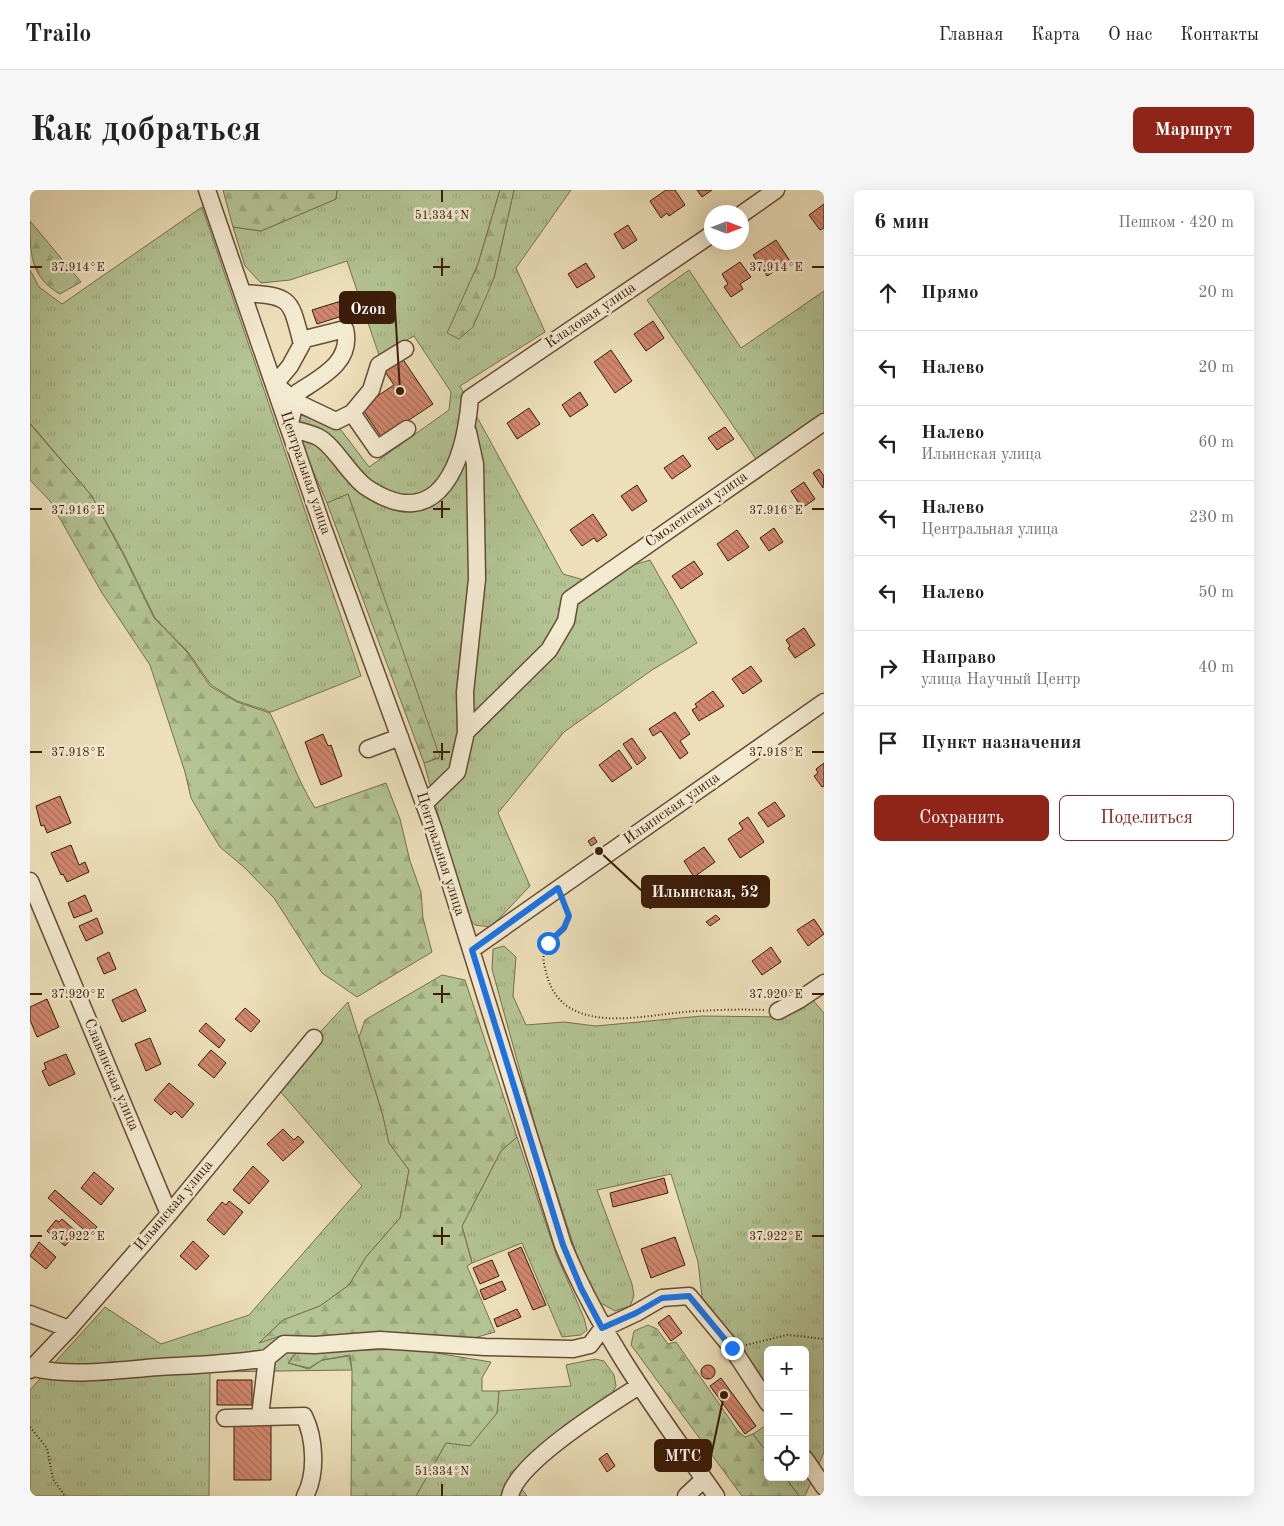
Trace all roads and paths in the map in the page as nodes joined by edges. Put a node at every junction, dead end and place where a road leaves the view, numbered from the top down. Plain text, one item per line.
1 (207, 190) edge
2 (776, 190) edge
3 (749, 209) edge
4 (704, 239) edge
5 (244, 293) junction
6 (301, 340) junction
7 (405, 349) dead end
8 (275, 384) junction
9 (296, 402) junction
10 (352, 413) junction
11 (824, 422) edge
12 (289, 428) junction
13 (408, 429) dead end
14 (467, 430) junction
15 (824, 702) edge
16 (466, 732) junction
17 (400, 737) junction
18 (368, 749) dead end
19 (424, 804) junction
20 (30, 881) edge
21 (558, 888) junction
22 (472, 950) junction
23 (824, 983) edge
24 (778, 1011) joint
25 (314, 1038) dead end
26 (169, 1214) junction
27 (30, 1314) edge
28 (602, 1328) junction
29 (69, 1329) junction
30 (824, 1339) edge
31 (732, 1348) junction
32 (267, 1358) junction
33 (31, 1369) edge
34 (639, 1386) junction
35 (764, 1396) edge
36 (260, 1416) junction
37 (225, 1418) dead end
38 (30, 1427) edge
39 (809, 1465) edge
40 (704, 1480) junction
41 (824, 1487) edge
42 (65, 1496) edge
43 (305, 1496) edge
44 (510, 1496) edge
45 (686, 1496) edge
46 (716, 1496) edge

1 - 5 street, Центральная улица
2 - 3 street
4 - 14 street, Кладовая улица
5 - 6 street
5 - 8 street, Центральная улица
6 - 8 street
6 - 9 street
7 - 10 street
8 - 9 street
8 - 12 street, Центральная улица
9 - 10 street
9 - 12 street
10 - 13 street
11 - 16 street, Смоленская улица
12 - 14 street
12 - 17 street, Центральная улица
14 - 16 street
15 - 21 street, Ильинская улица
16 - 19 street
17 - 18 street
17 - 19 street, Центральная улица
19 - 22 street, Центральная улица
20 - 26 street, Славянская улица
21 - 22 street, Ильинская улица
21 - 24 path
22 - 28 street, Центральная улица
23 - 24 street
25 - 26 street, Ильинская улица
26 - 29 street, Ильинская улица
27 - 29 street
28 - 31 street
28 - 32 street
28 - 34 street, Центральная улица
29 - 33 street, Ильинская улица
30 - 31 path
31 - 35 street
32 - 33 street
32 - 36 street
34 - 40 street, Центральная улица
34 - 44 street
36 - 37 street
36 - 43 street
38 - 42 path
39 - 41 street
40 - 45 street
40 - 46 street, Центральная улица

